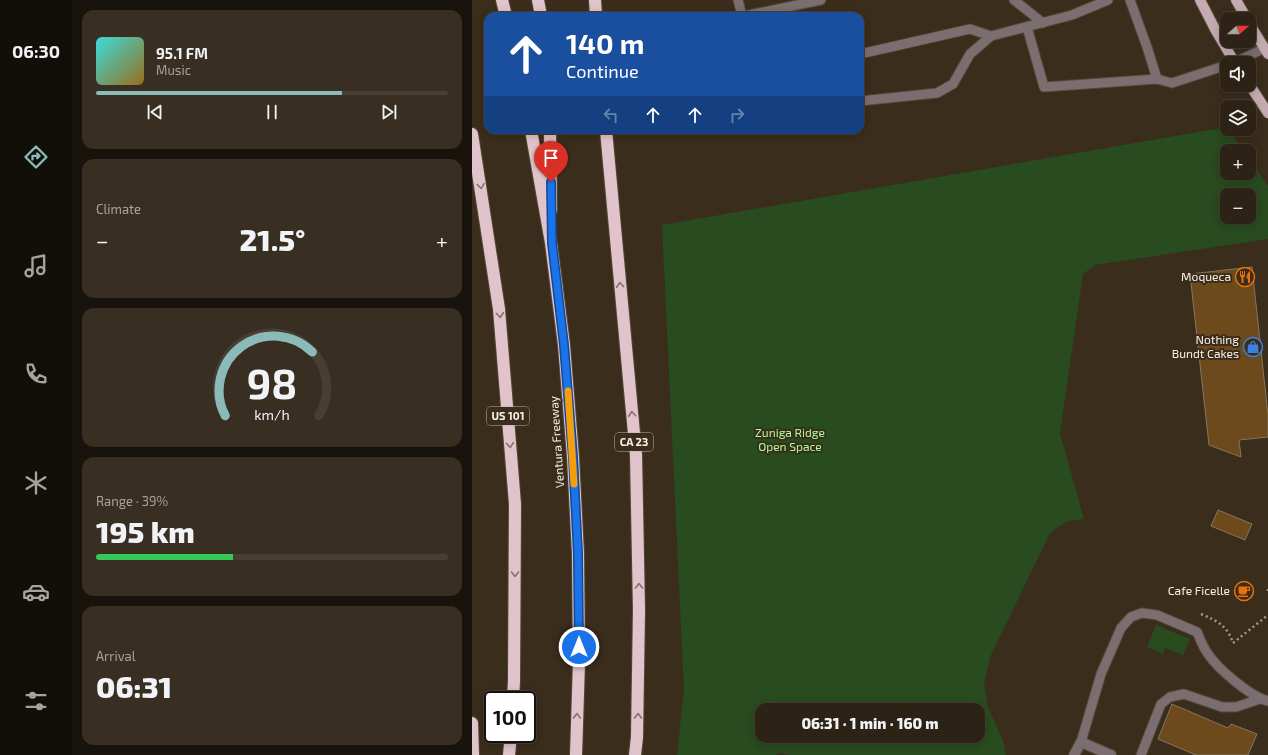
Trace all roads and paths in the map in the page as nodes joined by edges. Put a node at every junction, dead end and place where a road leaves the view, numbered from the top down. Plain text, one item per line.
1 (502, 0) edge
2 (538, 0) edge
3 (595, 0) edge
4 (738, 0) edge
5 (821, 0) edge
6 (1014, 0) edge
7 (1108, 0) edge
8 (1130, 0) edge
9 (1200, 0) edge
10 (1236, 0) edge
11 (505, 12) edge
12 (540, 12) edge
13 (596, 12) edge
14 (742, 12) edge
15 (762, 12) edge
16 (1243, 12) edge
17 (1043, 23) junction
18 (1027, 27) junction
19 (1256, 35) edge
20 (991, 36) junction
21 (1266, 51) edge
22 (864, 53) edge
23 (1229, 56) edge
24 (1252, 56) edge
25 (1220, 67) edge
26 (1157, 79) junction
27 (1254, 92) edge
28 (864, 101) edge
29 (1268, 113) edge
30 (472, 134) edge
31 (532, 134) edge
32 (550, 134) edge
33 (606, 134) edge
34 (552, 243) junction
35 (1268, 589) edge
36 (1268, 593) edge
37 (1201, 614) dead end
38 (1268, 615) edge
39 (513, 691) edge
40 (1264, 700) edge
41 (472, 722) edge
42 (1081, 742) junction
43 (510, 743) edge
44 (473, 755) edge
45 (509, 755) edge
46 (576, 755) edge
47 (636, 755) edge
48 (1074, 755) edge
49 (1111, 755) edge
50 (1141, 755) edge

1 - 11 highway
2 - 12 highway
3 - 13 highway
4 - 14 lane
5 - 15 lane
6 - 17 lane
7 - 17 lane
8 - 26 lane
9 - 23 main road
10 - 16 main road
17 - 18 lane
18 - 20 lane
18 - 26 lane
19 - 21 main road
20 - 22 lane
20 - 28 lane
21 - 24 lane
25 - 26 lane
27 - 29 main road
30 -> 39 highway, US 101
31 - 34 highway, Ventura Freeway
32 - 34 highway
47 -> 33 highway, CA 23
46 -> 34 highway, Ventura Freeway
35 - 36 path
37 - 38 path
40 - 42 lane
40 - 50 lane
41 - 44 highway
42 - 48 street
42 - 49 street
43 - 45 highway

